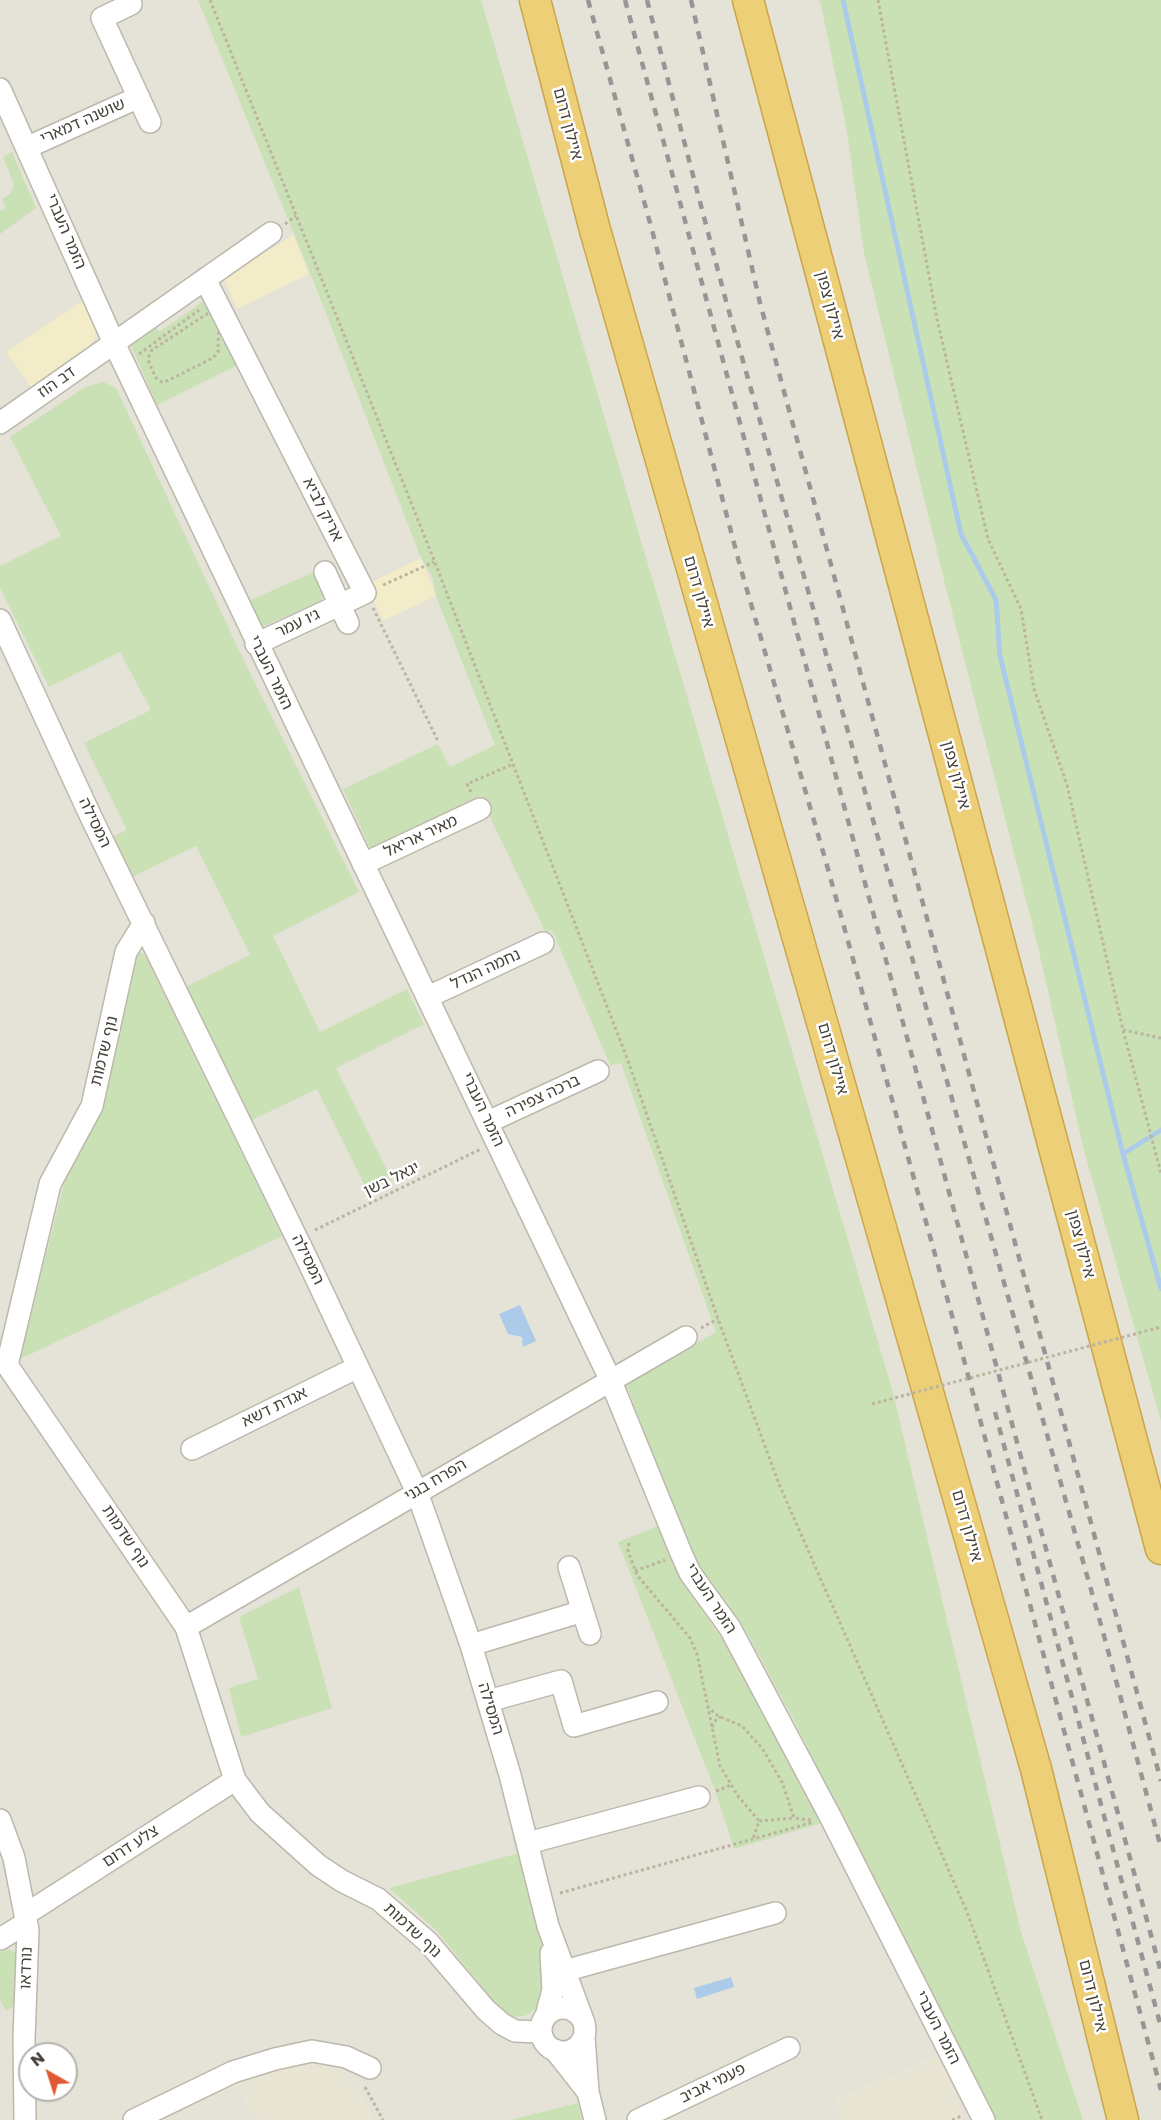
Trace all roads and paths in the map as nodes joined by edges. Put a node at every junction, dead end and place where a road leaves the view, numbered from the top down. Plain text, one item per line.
1 (210, 0) edge
2 (523, 0) edge
3 (535, 0) edge
4 (748, 0) edge
5 (766, 0) edge
6 (878, 0) edge
7 (131, 4) dead end
8 (0, 89) edge
9 (138, 97) junction
10 (150, 122) dead end
11 (28, 147) junction
12 (595, 230) junction
13 (271, 233) dead end
14 (209, 288) junction
15 (114, 343) junction
16 (133, 358) dead end
17 (156, 378) joint
18 (859, 415) junction
19 (0, 423) edge
20 (434, 562) junction
21 (325, 572) dead end
22 (365, 593) junction
23 (344, 614) junction
24 (0, 620) edge
25 (256, 644) junction
26 (438, 741) dead end
27 (512, 765) junction
28 (480, 809) joint
29 (363, 864) junction
30 (144, 923) junction
31 (543, 943) dead end
32 (428, 997) junction
33 (1123, 1030) junction
34 (1161, 1038) edge
35 (598, 1071) dead end
36 (488, 1122) junction
37 (497, 1142) junction
38 (1161, 1173) edge
39 (297, 1239) junction
40 (1161, 1328) edge
41 (686, 1337) dead end
42 (4, 1365) edge
43 (358, 1367) junction
44 (610, 1379) junction
45 (872, 1404) dead end
46 (192, 1449) dead end
47 (417, 1492) junction
48 (629, 1543) dead end
49 (1161, 1550) edge
50 (681, 1553) junction
51 (569, 1567) dead end
52 (635, 1571) junction
53 (583, 1611) junction
54 (186, 1627) junction
55 (590, 1634) dead end
56 (471, 1645) junction
57 (488, 1701) junction
58 (657, 1702) dead end
59 (707, 1706) junction
60 (722, 1717) junction
61 (712, 1729) junction
62 (235, 1780) junction
63 (699, 1797) dead end
64 (794, 1818) junction
65 (0, 1820) edge
66 (759, 1821) junction
67 (753, 1839) junction
68 (528, 1843) junction
69 (541, 1898) junction
70 (775, 1913) dead end
71 (26, 1918) junction
72 (548, 1926) junction
73 (0, 1939) edge
74 (564, 1971) junction
75 (543, 2024) junction
76 (584, 2030) junction
77 (789, 2048) dead end
78 (555, 2050) junction
79 (368, 2078) joint
80 (588, 2092) junction
81 (25, 2120) edge
82 (134, 2120) edge
83 (383, 2120) edge
84 (595, 2120) edge
85 (638, 2120) edge
86 (984, 2120) edge
87 (1042, 2120) edge
88 (1123, 2120) edge

1 - 20 path
2 - 12 highway
3 - 12 highway, איילון דרום
4 - 18 highway, איילון צפון
5 - 18 highway
6 - 33 path
7 - 9 street, שושנה דמארי
8 - 11 street, הזמר העברי
9 - 10 street, שושנה דמארי
9 - 11 street, שושנה דמארי
11 - 15 street, הזמר העברי
12 - 88 highway, איילון דרום
13 - 14 street, דב הוז
14 - 15 street, דב הוז
14 - 16 path
14 - 22 street, אריק לביא
15 - 19 street, דב הוז
15 - 25 street, הזמר העברי
17 - 17 path
18 - 49 highway, איילון צפון
20 - 22 path
20 - 27 path
21 - 23 street, ג׳ו עמר
22 - 23 street, ג׳ו עמר
22 - 26 path
23 - 25 street, ג׳ו עמר
24 - 30 street, המסילה
25 - 29 street, הזמר העברי
27 - 28 path
27 - 87 path
28 - 29 street, מאיר אריאל
29 - 32 street, הזמר העברי
30 - 39 street, המסילה
30 - 42 street, נוף שדמות
31 - 32 street, נחמה הנדל
32 - 36 street, הזמר העברי
33 - 34 path
33 - 38 path
35 - 36 street, ברכה צפירה
36 - 37 street, הזמר העברי
37 - 39 path, יגאל בשן
37 - 44 street, הזמר העברי
39 - 43 street, המסילה
40 - 45 path, bridge
41 - 44 street, הפרח בגני
42 - 54 street, נוף שדמות
43 - 46 street, אגדת דשא
43 - 47 street, המסילה
44 - 47 street, הפרח בגני
44 - 50 street, הזמר העברי
47 - 54 street, הפרח בגני
47 - 56 street, המסילה
48 - 52 path
50 - 52 path
50 - 86 street, הזמר העברי
51 - 53 street
52 - 59 path
53 - 55 street
53 - 56 street
54 - 62 street, נוף שדמות
56 - 57 street, המסילה
57 - 58 street
57 - 68 street, המסילה
59 - 60 path
59 - 61 path
60 - 61 path
60 - 64 path
61 - 66 path
62 - 71 street, צלע דרום
62 - 75 street, נוף שדמות
63 - 68 street
64 - 66 path
64 - 67 path
65 - 71 street, נורדאו
66 - 67 path
67 - 69 path
68 - 69 street, המסילה
69 - 72 street, המסילה
70 - 74 street
71 - 73 street, צלע דרום
71 - 81 street, נורדאו
72 - 74 street, המסילה
72 - 75 street, המסילה
74 - 76 street, המסילה
75 - 76 street, נוף שדמות
75 - 78 street, המסילה
76 - 78 street
76 - 80 street, המסילה
77 - 85 street, פעמי אביב
78 - 80 street, המסילה
79 - 82 street
79 - 83 path
80 - 84 street, המסילה

